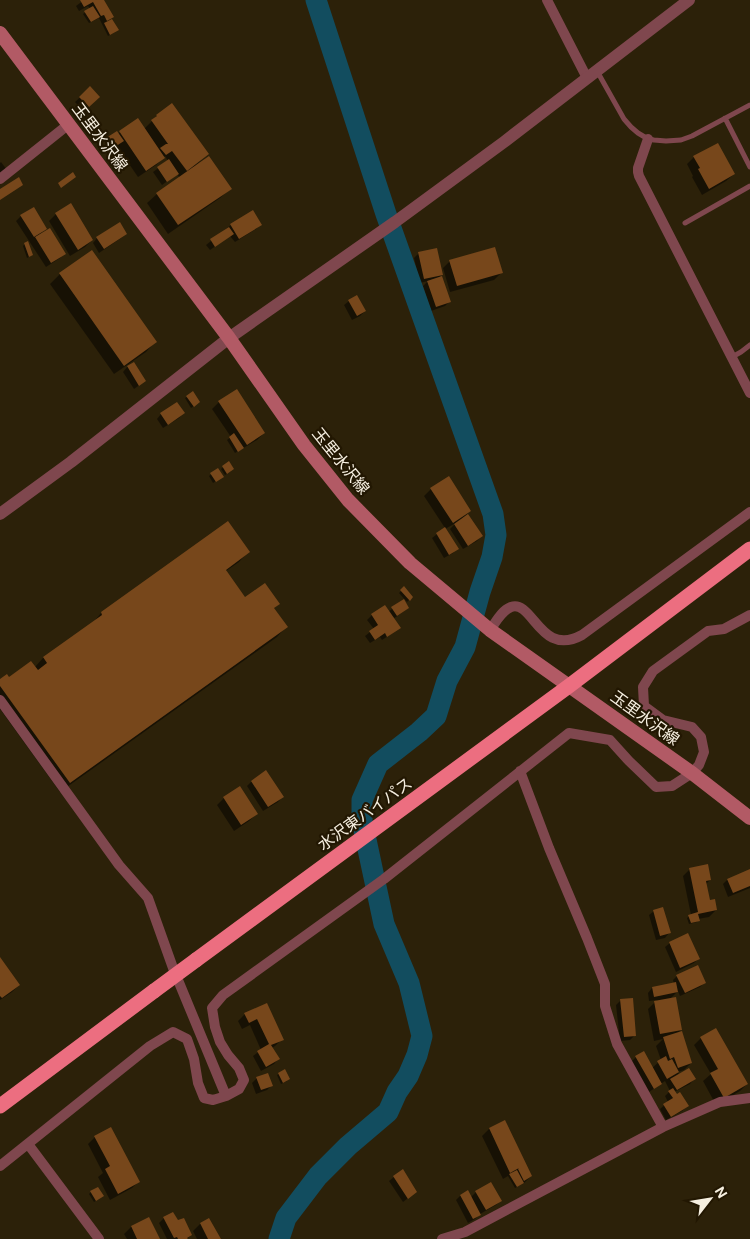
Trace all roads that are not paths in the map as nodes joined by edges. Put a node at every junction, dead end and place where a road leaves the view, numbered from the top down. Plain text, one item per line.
1 (547, 0) edge
2 (690, 0) edge
3 (0, 33) edge
4 (592, 75) junction
5 (750, 105) edge
6 (725, 118) junction
7 (69, 124) junction
8 (648, 139) junction
9 (750, 167) edge
10 (0, 179) edge
11 (750, 186) edge
12 (684, 223) dead end
13 (229, 338) junction
14 (750, 345) edge
15 (732, 357) junction
16 (750, 393) edge
17 (750, 512) edge
18 (0, 514) edge
19 (750, 549) edge
20 (750, 615) edge
21 (490, 630) junction
22 (569, 686) junction
23 (0, 700) edge
24 (520, 771) junction
25 (692, 773) junction
26 (750, 818) edge
27 (226, 1096) junction
28 (750, 1098) edge
29 (0, 1106) edge
30 (663, 1126) junction
31 (28, 1144) junction
32 (0, 1166) edge
33 (98, 1239) edge
34 (442, 1239) edge

1 - 4 street
2 - 4 street
3 - 7 main road, 玉里水沢線
4 - 8 lane
4 - 13 street
5 - 6 lane
6 - 8 lane
6 - 9 lane
7 - 10 street
7 - 13 main road, 玉里水沢線
8 - 15 street
11 - 12 lane
13 - 18 street
13 - 21 main road, 玉里水沢線
14 - 15 lane
15 - 16 street
17 - 21 street
19 - 22 highway, 水沢東バイパス
20 - 25 street
21 - 22 main road, 玉里水沢線
22 - 25 main road, 玉里水沢線
22 - 29 highway, 水沢東バイパス, bridge
23 - 27 street
24 - 25 street
24 - 27 street
24 - 30 street
25 - 26 main road, 玉里水沢線
27 - 31 street
28 - 30 street
30 - 34 street
31 - 32 street
31 - 33 street

